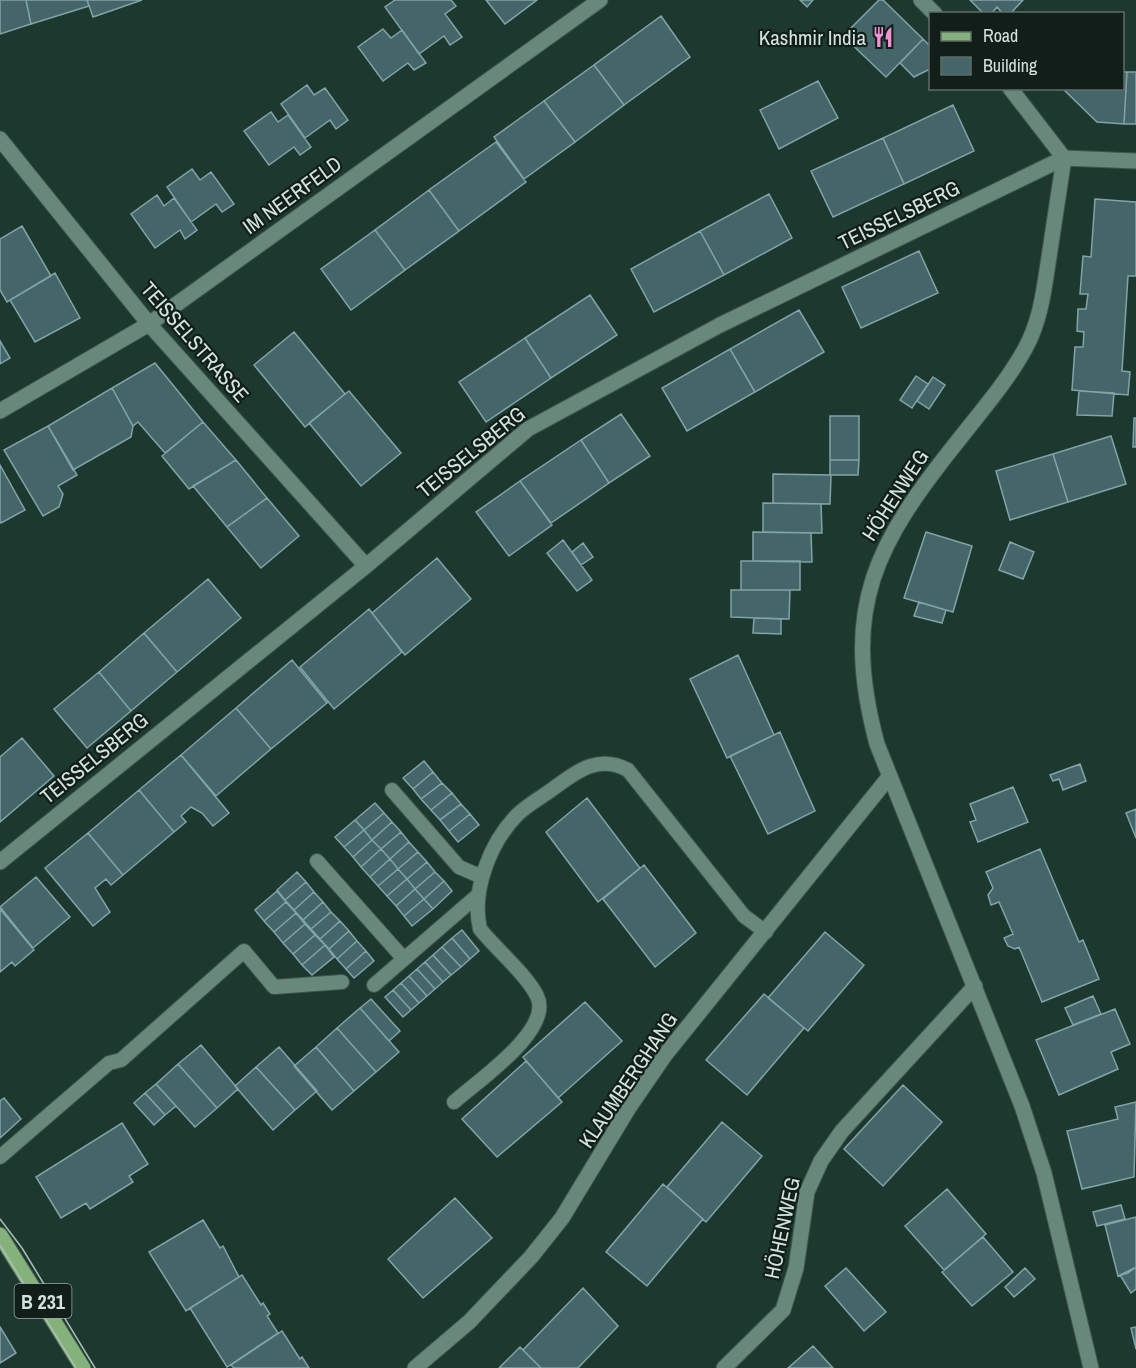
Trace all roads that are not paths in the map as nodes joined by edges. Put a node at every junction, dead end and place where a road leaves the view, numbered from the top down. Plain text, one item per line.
1 (600, 0) edge
2 (921, 0) edge
3 (933, 12) edge
4 (1012, 90) edge
5 (0, 139) edge
6 (1064, 158) junction
7 (1136, 160) edge
8 (149, 324) junction
9 (0, 411) edge
10 (366, 566) junction
11 (889, 777) junction
12 (392, 790) dead end
13 (0, 861) edge
14 (317, 861) dead end
15 (482, 877) junction
16 (478, 895) junction
17 (766, 932) junction
18 (404, 959) junction
19 (342, 982) dead end
20 (374, 985) dead end
21 (975, 986) junction
22 (454, 1102) dead end
23 (0, 1157) edge
24 (0, 1235) edge
25 (83, 1368) edge
26 (415, 1368) edge
27 (724, 1368) edge
28 (1091, 1368) edge

1 - 8 street, IM NEERFELD
2 - 3 street
4 - 6 street
5 - 8 street, TEISSELSTRASSE
6 - 7 street
6 - 10 street, TEISSELSBERG
6 - 11 street, HÖHENWEG
8 - 9 street, IM NEERFELD
8 - 10 street, TEISSELSTRASSE
10 - 13 street, TEISSELSBERG
11 - 17 street, KLAUMBERGHANG
11 - 21 street, HÖHENWEG
12 - 15 lane
14 - 18 lane
15 - 16 lane
15 - 17 lane
16 - 18 lane
16 - 22 lane
17 - 26 street, KLAUMBERGHANG
18 - 20 lane
19 - 23 lane
21 - 27 street, HÖHENWEG
21 - 28 street, HÖHENWEG
24 - 25 main road, B 231

